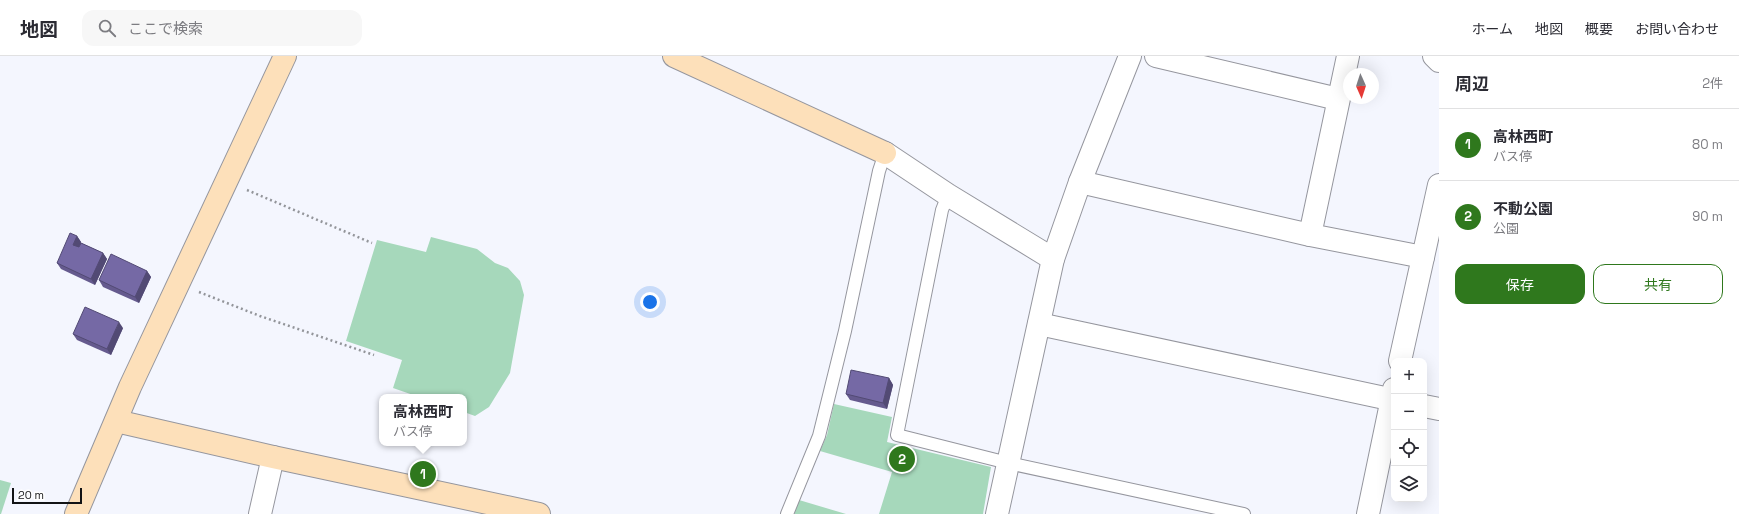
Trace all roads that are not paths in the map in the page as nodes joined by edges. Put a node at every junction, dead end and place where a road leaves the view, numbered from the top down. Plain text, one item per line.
1 (285, 56) edge
2 (674, 56) edge
3 (1130, 56) edge
4 (1156, 56) edge
5 (1348, 56) edge
6 (1434, 56) edge
7 (1439, 61) edge
8 (1338, 99) junction
9 (885, 153) junction
10 (1080, 182) junction
11 (1439, 185) edge
12 (948, 195) junction
13 (1310, 235) junction
14 (1423, 257) junction
15 (1053, 259) junction
16 (1039, 324) junction
17 (1401, 358) edge
18 (1391, 396) edge
19 (1391, 405) edge
20 (1427, 407) edge
21 (1439, 409) edge
22 (116, 421) junction
23 (273, 457) junction
24 (1008, 463) junction
25 (76, 514) edge
26 (260, 514) edge
27 (539, 514) edge
28 (787, 514) edge
29 (997, 514) edge
30 (1244, 514) edge
31 (1368, 514) edge

1 - 22 street
2 - 9 street
3 - 10 street
4 - 8 street
5 - 8 street
6 - 7 street
8 - 13 street
9 - 12 street
9 - 28 lane
10 - 13 street
10 - 15 street
11 - 14 street
12 - 15 street
12 - 24 lane
13 - 14 street
14 - 17 street
15 - 16 street
16 - 18 street
16 - 24 street
19 - 31 street
20 - 21 street
22 - 23 street
22 - 25 street
23 - 26 street
23 - 27 street
24 - 29 street
24 - 30 lane

